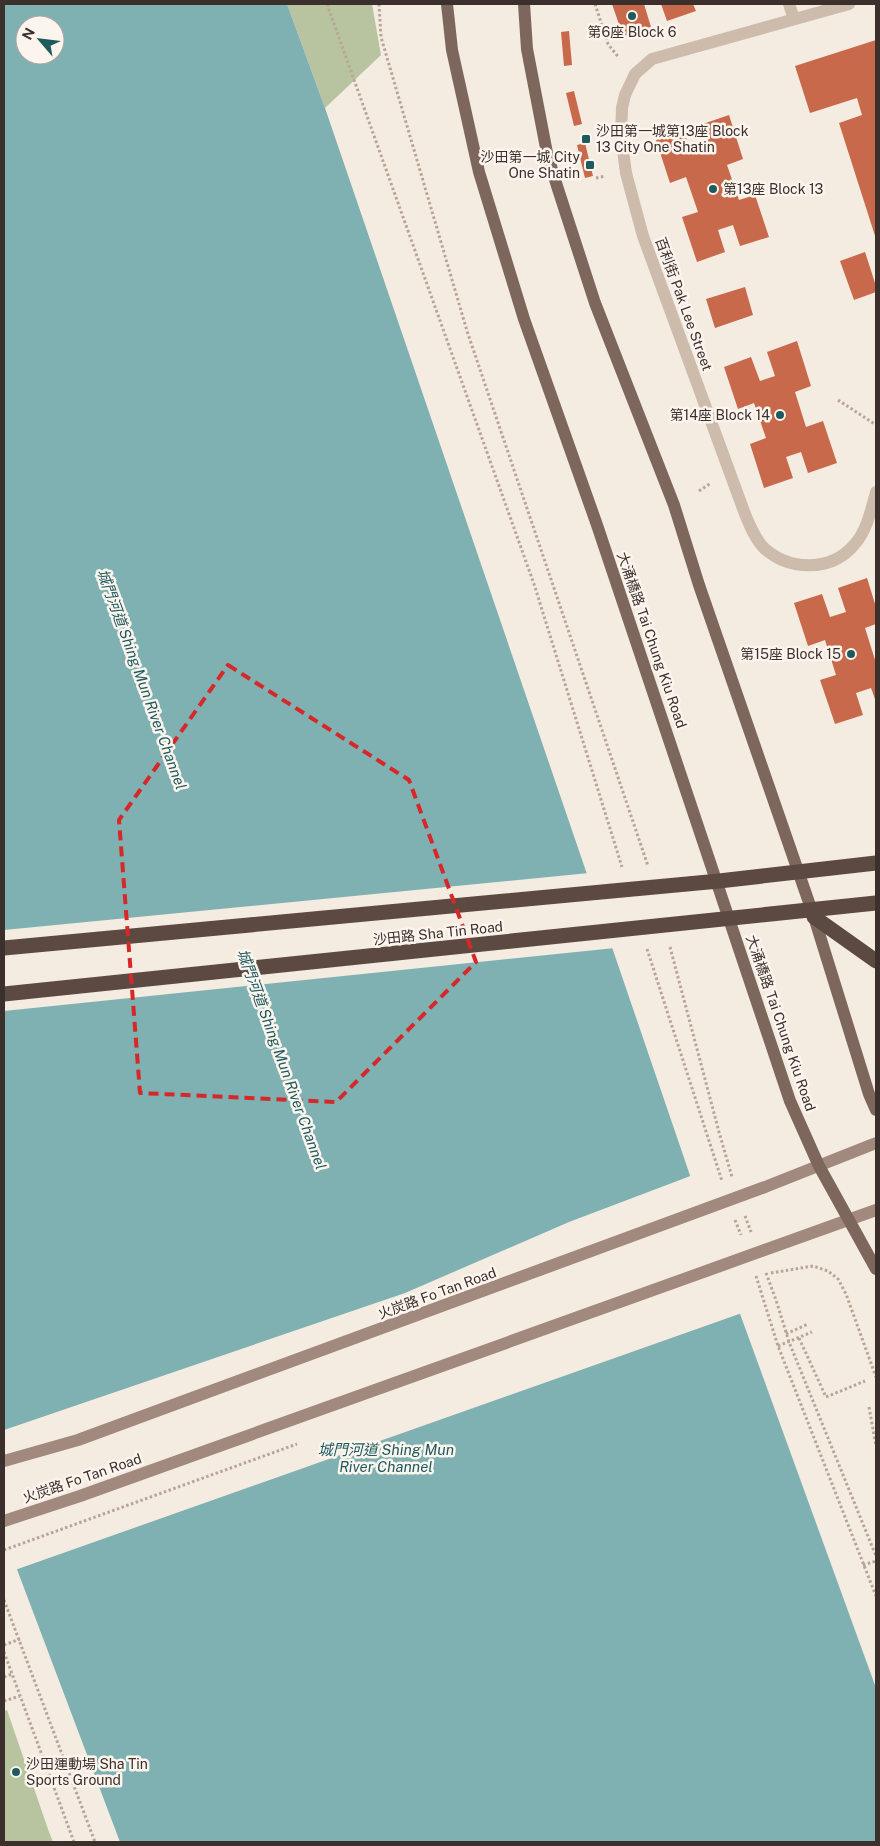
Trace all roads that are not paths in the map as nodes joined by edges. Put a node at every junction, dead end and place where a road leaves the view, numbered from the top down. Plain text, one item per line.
1 (447, 4) edge
2 (524, 4) edge
3 (789, 4) edge
4 (848, 4) edge
5 (794, 19) junction
6 (876, 492) edge
7 (876, 863) edge
8 (876, 903) edge
9 (814, 917) junction
10 (4, 948) edge
11 (876, 961) edge
12 (4, 994) edge
13 (876, 1110) edge
14 (876, 1143) edge
15 (819, 1166) junction
16 (876, 1210) edge
17 (850, 1221) junction
18 (876, 1269) edge
19 (4, 1461) edge
20 (4, 1521) edge

1 - 15 main road, 大涌橋路 Tai Chung Kiu Road
2 - 9 main road
3 - 5 street
4 - 5 street, 百利街 Pak Lee Street
5 - 6 street, 百利街 Pak Lee Street
7 - 10 highway, 沙田路 Sha Tin Road
8 - 12 highway, 沙田路 Sha Tin Road
9 - 11 highway
9 - 13 main road
14 - 15 main road, 火炭路 Fo Tan Road
15 - 17 main road, 大涌橋路 Tai Chung Kiu Road
15 - 19 main road, 火炭路 Fo Tan Road
16 - 17 main road, 火炭路 Fo Tan Road
17 - 18 main road, 大涌橋路 Tai Chung Kiu Road
17 - 20 main road, 火炭路 Fo Tan Road

